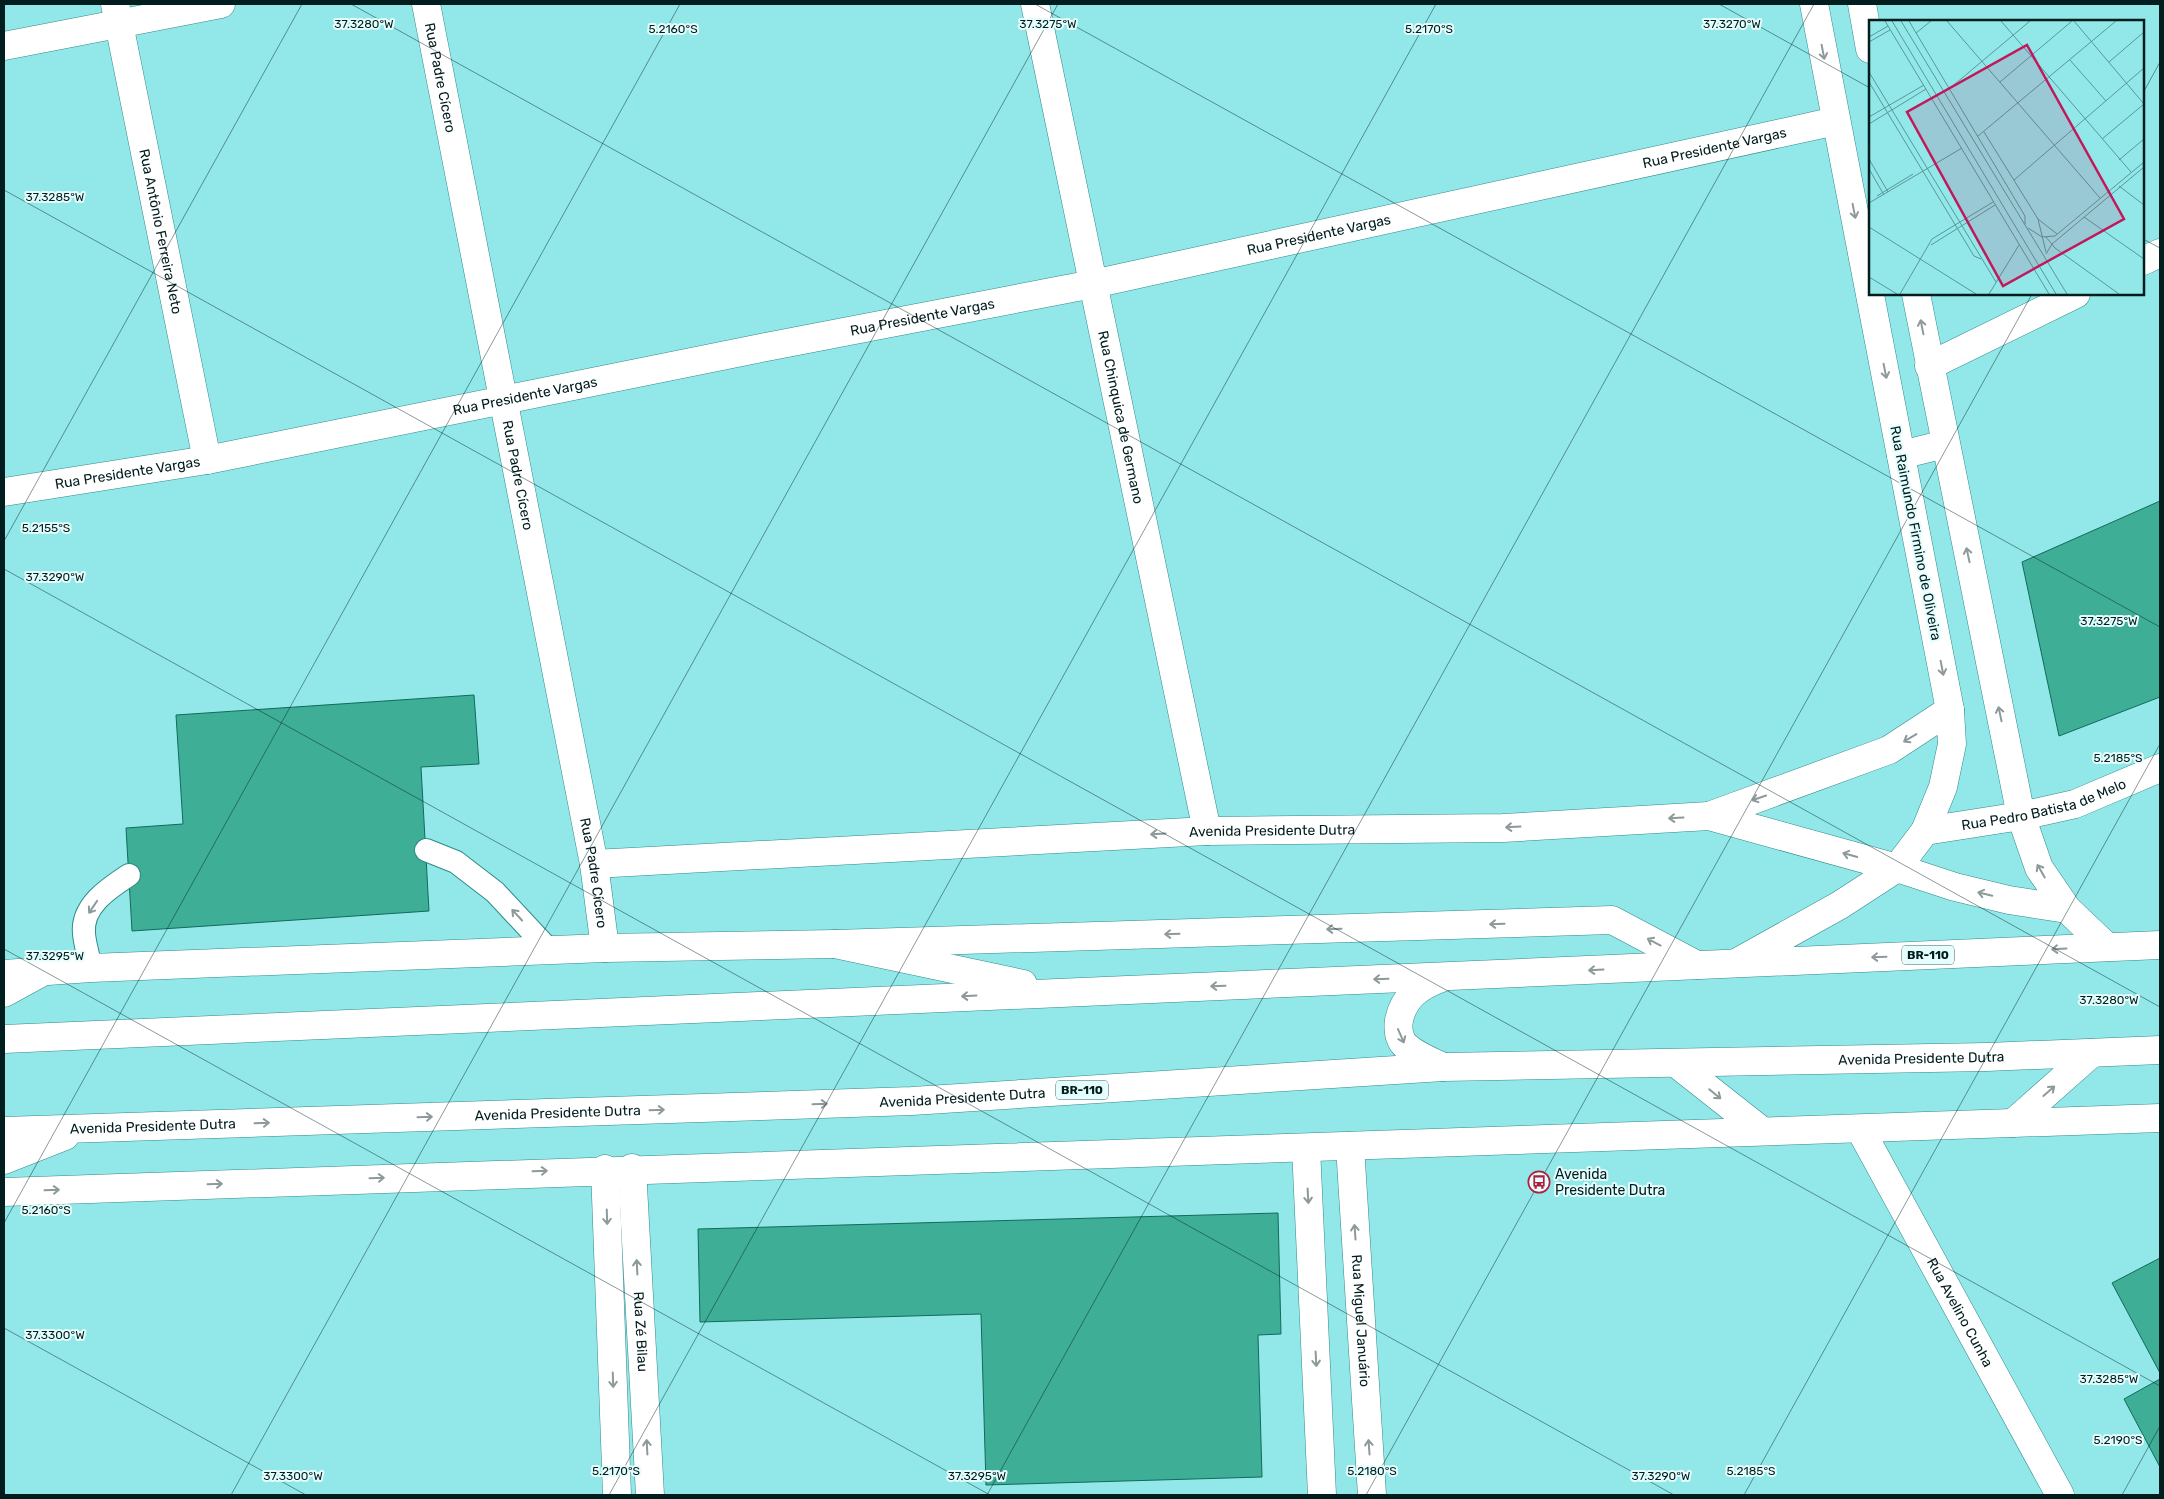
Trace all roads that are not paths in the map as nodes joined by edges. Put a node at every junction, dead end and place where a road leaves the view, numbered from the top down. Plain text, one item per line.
1 (221, 4) edge
2 (426, 4) edge
3 (1035, 4) edge
4 (1814, 4) edge
5 (1862, 4) edge
6 (117, 14) edge
7 (1869, 43) edge
8 (4, 46) edge
9 (1836, 121) junction
10 (2160, 253) edge
11 (2144, 261) edge
12 (1093, 284) junction
13 (1869, 291) edge
14 (1870, 295) edge
15 (1916, 295) edge
16 (2074, 295) edge
17 (1929, 366) junction
18 (502, 400) junction
19 (1945, 444) junction
20 (1901, 455) junction
21 (206, 460) junction
22 (4, 492) edge
23 (1950, 710) junction
24 (2160, 768) edge
25 (1709, 816) junction
26 (2021, 816) junction
27 (1208, 831) junction
28 (1925, 831) junction
29 (426, 850) dead end
30 (594, 864) junction
31 (1897, 868) junction
32 (129, 875) dead end
33 (2067, 909) junction
34 (836, 944) junction
35 (2160, 945) edge
36 (2107, 947) junction
37 (605, 948) junction
38 (550, 951) junction
39 (1736, 963) junction
40 (1697, 965) junction
41 (91, 968) junction
42 (46, 970) junction
43 (4, 974) edge
44 (1444, 977) junction
45 (1062, 992) junction
46 (4, 993) edge
47 (4, 1039) edge
48 (2160, 1050) edge
49 (2092, 1053) junction
50 (1677, 1064) junction
51 (1443, 1067) junction
52 (2160, 1118) edge
53 (2013, 1123) junction
54 (83, 1129) junction
55 (1860, 1130) junction
56 (4, 1131) edge
57 (1762, 1131) junction
58 (1350, 1146) junction
59 (1306, 1148) junction
60 (4, 1160) edge
61 (632, 1168) junction
62 (605, 1169) junction
63 (4, 1192) edge
64 (617, 1495) edge
65 (650, 1495) edge
66 (1322, 1495) edge
67 (1372, 1495) edge
68 (2060, 1495) edge

1 - 6 street
2 - 18 street, Rua Padre Cícero
3 - 12 street, Rua Chinquica de Germano
4 -> 9 street, Rua Raimundo Firmino de Oliveira
5 - 7 street
6 - 8 street
6 - 21 street, Rua Antônio Ferreira Neto
9 - 12 street, Rua Presidente Vargas
9 -> 13 street, Rua Raimundo Firmino de Oliveira
10 - 11 street
12 - 18 street, Rua Presidente Vargas
12 - 27 street, Rua Chinquica de Germano
14 -> 20 street, Rua Raimundo Firmino de Oliveira
17 -> 15 street
16 - 17 street
17 - 19 street
18 - 21 street, Rua Presidente Vargas
18 - 30 street, Rua Padre Cícero
19 - 20 street
26 -> 19 street
20 -> 23 street, Rua Raimundo Firmino de Oliveira
21 - 22 street, Rua Presidente Vargas
23 -> 25 street, Avenida Presidente Dutra
23 - 28 street, Rua Raimundo Firmino de Oliveira
24 - 26 street, Rua Pedro Batista de Melo
25 -> 27 street, Avenida Presidente Dutra
31 -> 25 street, Avenida Presidente Dutra
26 - 28 street, Rua Pedro Batista de Melo
33 -> 26 street
27 -> 30 street, Avenida Presidente Dutra
28 - 31 street, Rua Raimundo Firmino de Oliveira
38 -> 29 lane
30 - 37 street, Rua Padre Cícero
33 -> 31 street, Avenida Presidente Dutra
31 - 39 street, Rua Raimundo Firmino de Oliveira
32 -> 41 lane
33 - 36 street
34 - 37 street
40 -> 34 street
34 - 45 street
35 - 36 street, BR-110
36 -> 39 street, BR-110
37 - 38 street
38 - 41 street
39 - 40 street, BR-110
40 -> 44 street, BR-110
41 - 42 street
42 - 43 street
42 - 46 street
44 -> 45 street, BR-110
44 -> 51 street
45 -> 47 street, BR-110
48 - 49 street, Avenida Presidente Dutra / BR-110
49 - 50 street, Avenida Presidente Dutra / BR-110
53 -> 49 street
50 - 51 street, Avenida Presidente Dutra / BR-110
50 -> 57 street
54 -> 51 street, Avenida Presidente Dutra / BR-110
52 - 53 street
53 - 55 street
54 - 56 street, Avenida Presidente Dutra / BR-110
54 - 60 street
55 - 57 street
55 - 68 street, Rua Avelino Cunha
57 - 58 street
58 - 59 street
67 -> 58 street, Rua Miguel Januário
59 - 61 street
59 -> 66 street
61 - 62 street
65 -> 61 street, Rua Zé Bilau
63 -> 62 street
62 -> 64 street

